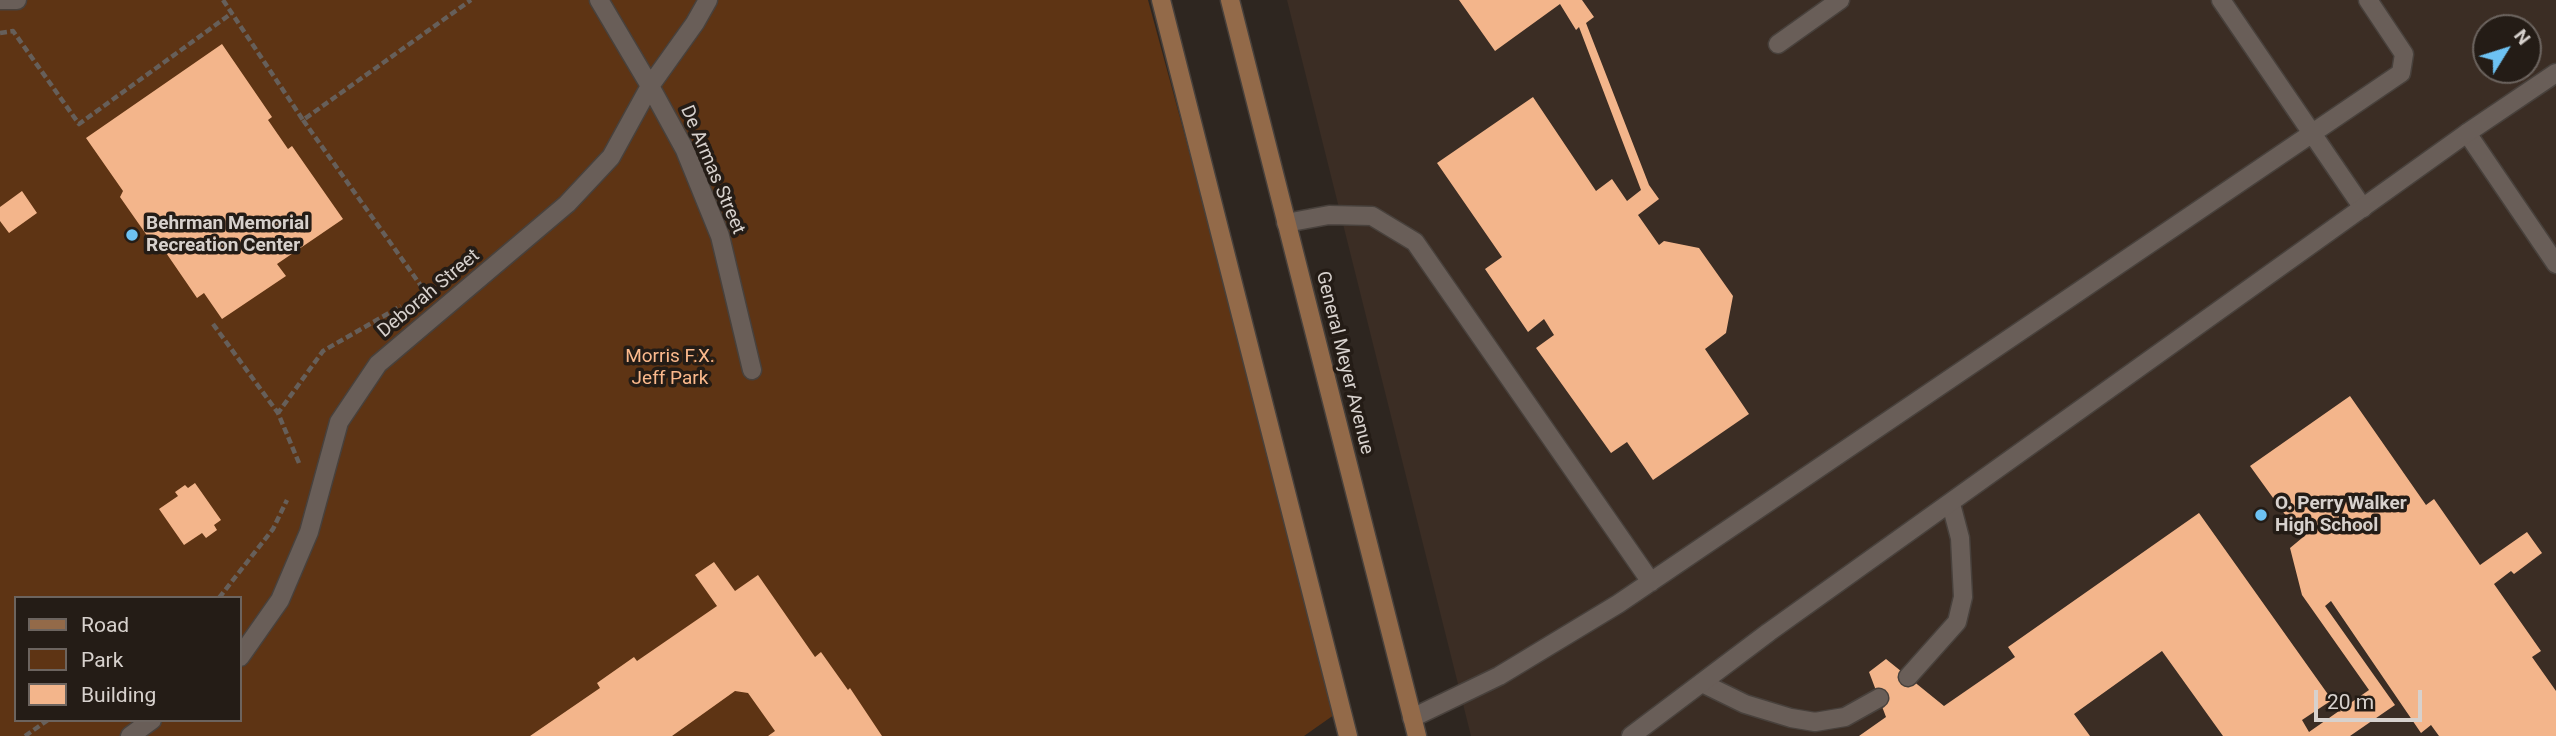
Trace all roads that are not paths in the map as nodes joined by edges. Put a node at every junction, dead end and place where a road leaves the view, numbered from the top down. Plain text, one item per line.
1 (0, 0) edge
2 (17, 0) edge
3 (599, 0) edge
4 (708, 0) edge
5 (1161, 0) edge
6 (1230, 0) edge
7 (1840, 0) edge
8 (2221, 0) edge
9 (2368, 0) edge
10 (1778, 44) dead end
11 (2556, 73) edge
12 (650, 86) junction
13 (2312, 133) junction
14 (2468, 133) junction
15 (2363, 208) junction
16 (1286, 223) junction
17 (2556, 264) edge
18 (752, 370) dead end
19 (1951, 503) junction
20 (1651, 582) junction
21 (242, 654) edge
22 (1908, 677) dead end
23 (1702, 682) junction
24 (1879, 698) dead end
25 (1412, 718) junction
26 (149, 722) edge
27 (130, 736) edge
28 (1348, 736) edge
29 (1417, 736) edge
30 (1631, 736) edge

1 - 2 street
3 - 12 street, De Armas Street
4 - 12 street, Deborah Street
5 - 28 main road
6 - 16 main road, General Meyer Avenue
7 - 10 street
8 - 13 street
9 - 13 street
11 - 14 street
12 - 18 street, De Armas Street
12 - 21 street, Deborah Street
13 - 15 street
13 - 20 street
14 - 15 street
14 - 17 street
15 - 19 street
16 - 20 street
16 - 25 main road, General Meyer Avenue
19 - 22 street
19 - 23 street
20 - 25 street
23 - 24 street
23 - 30 street
25 - 29 main road, General Meyer Avenue
26 - 27 street

